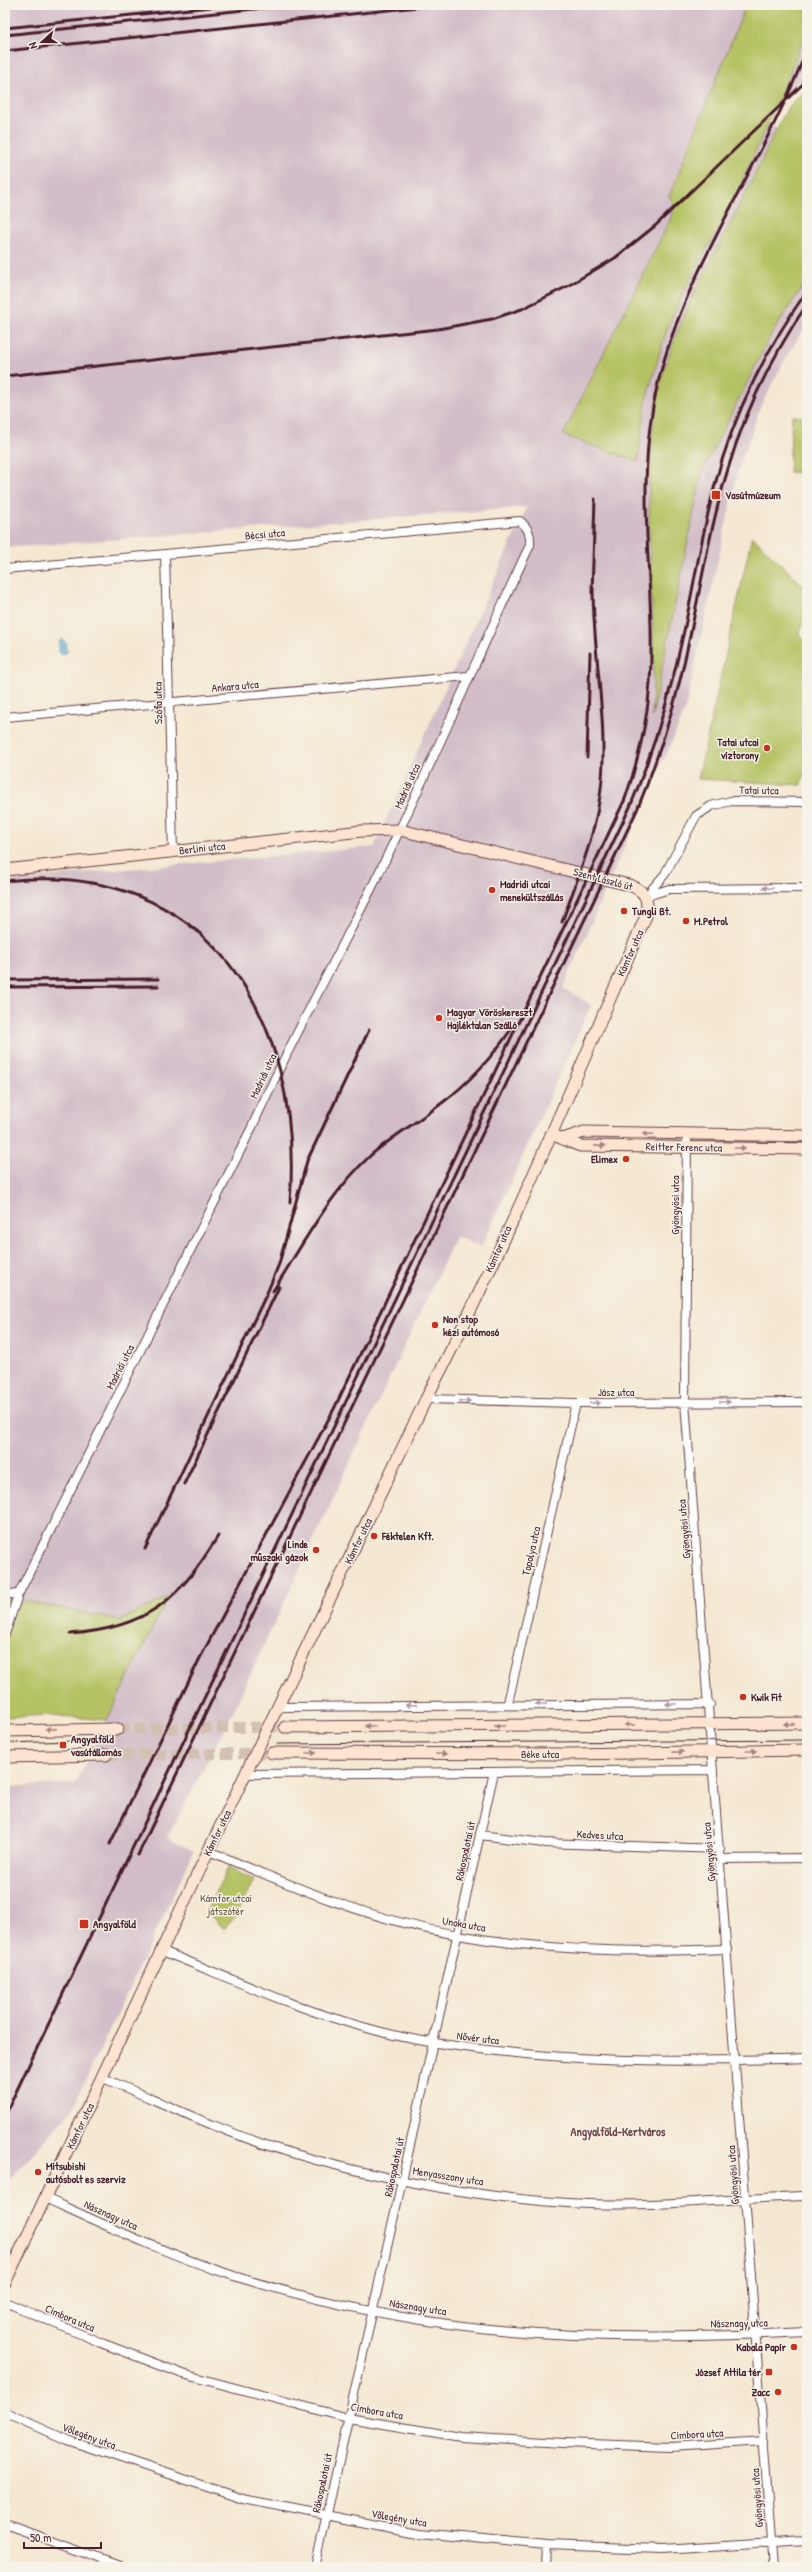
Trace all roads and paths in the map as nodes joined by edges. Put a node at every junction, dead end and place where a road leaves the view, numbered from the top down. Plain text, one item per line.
1 (526, 526) joint
2 (165, 554) junction
3 (5, 569) edge
4 (468, 676) junction
5 (169, 703) junction
6 (5, 717) edge
7 (807, 802) edge
8 (400, 830) junction
9 (173, 852) junction
10 (5, 870) edge
11 (807, 888) edge
12 (646, 896) junction
13 (551, 1134) junction
14 (687, 1135) junction
15 (807, 1136) edge
16 (563, 1138) junction
17 (687, 1148) junction
18 (807, 1149) edge
19 (426, 1400) junction
20 (685, 1402) junction
21 (807, 1402) edge
22 (576, 1403) junction
23 (5, 1593) edge
24 (18, 1595) junction
25 (5, 1634) edge
26 (508, 1703) junction
27 (710, 1704) junction
28 (279, 1707) junction
29 (807, 1723) edge
30 (711, 1725) junction
31 (285, 1727) tunnel mouth
32 (118, 1729) tunnel mouth
33 (5, 1731) edge
34 (807, 1750) edge
35 (712, 1751) junction
36 (272, 1753) tunnel mouth
37 (106, 1755) tunnel mouth
38 (5, 1757) edge
39 (713, 1770) junction
40 (494, 1772) junction
41 (246, 1774) junction
42 (480, 1835) junction
43 (720, 1849) junction
44 (209, 1851) junction
45 (807, 1858) edge
46 (720, 1859) junction
47 (458, 1935) junction
48 (727, 1949) junction
49 (162, 1951) junction
50 (432, 2043) junction
51 (807, 2058) edge
52 (736, 2061) junction
53 (103, 2078) junction
54 (403, 2181) junction
55 (807, 2196) edge
56 (45, 2198) junction
57 (745, 2198) junction
58 (5, 2283) edge
59 (5, 2302) edge
60 (373, 2311) junction
61 (807, 2332) edge
62 (756, 2334) junction
63 (5, 2412) edge
64 (348, 2418) junction
65 (764, 2441) junction
66 (326, 2516) junction
67 (5, 2524) edge
68 (807, 2540) edge
69 (771, 2542) junction
70 (547, 2545) junction
71 (122, 2567) edge
72 (315, 2567) edge
73 (546, 2567) edge
74 (773, 2567) edge

1 - 2 street, Bécsi utca
1 - 4 street, Madridi utca
2 - 3 street, Bécsi utca
2 - 5 street, Szófia utca
4 - 5 street, Ankara utca
4 - 8 street, Madridi utca
5 - 6 street, Ankara utca
5 - 9 street, Szófia utca
7 - 12 street, Tatai utca
8 - 9 street, Berlini utca
8 - 12 street, Szent László út
8 - 24 street, Madridi utca
9 - 10 street, Berlini utca
11 -> 12 street, Szent László út
12 - 13 street, Kámfor utca
13 - 16 street, Reitter Ferenc utca
13 - 19 street, Kámfor utca
14 - 15 street, Reitter Ferenc utca
14 -> 16 street, Reitter Ferenc utca
14 - 17 street, Gyöngyösi utca
16 -> 17 street, Reitter Ferenc utca
17 -> 18 street, Reitter Ferenc utca
17 - 20 street, Gyöngyösi utca
19 -> 22 street, Jász utca
19 - 28 street, Kámfor utca
20 -> 21 street, Jász utca
22 -> 20 street, Jász utca
20 - 27 street, Gyöngyösi utca
22 - 26 street, Topolya utca
23 - 24 street
24 - 25 street, Madridi utca
27 -> 26 street
26 -> 28 street
27 - 30 street, Gyöngyösi utca
28 - 41 street, Kámfor utca
29 -> 30 street
30 -> 31 street
30 - 35 street, Gyöngyösi utca
32 -> 33 street
35 -> 34 street, Béke utca
36 -> 35 street, Béke utca
35 - 39 street, Gyöngyösi utca
37 - 38 street
39 - 40 street, Béke utca
39 - 43 street, Gyöngyösi utca
40 - 41 street, Béke utca
40 - 42 street, Rákospalotai út
41 - 44 street, Kámfor utca
42 - 43 street, Kedves utca
42 - 47 street, Rákospalotai út
43 - 46 street, Gyöngyösi utca
44 - 47 street, Unoka utca
44 - 49 street, Kámfor utca
45 - 46 street
46 - 48 street, Gyöngyösi utca
47 - 48 street, Unoka utca
47 - 50 street, Rákospalotai út
48 - 52 street, Gyöngyösi utca
49 - 50 street, Nővér utca
49 - 53 street, Kámfor utca
50 - 52 street, Nővér utca
50 - 54 street, Rákospalotai út
51 - 52 street, Nővér utca
52 - 57 street, Gyöngyösi utca
53 - 54 street, Menyasszony utca
53 - 56 street, Kámfor utca
54 - 57 street, Menyasszony utca
54 - 60 street, Rákospalotai út
55 - 57 street, Menyasszony utca
56 - 58 street, Kámfor utca
56 - 60 street, Násznagy utca
57 - 62 street, Gyöngyösi utca
59 - 64 street, Cimbora utca
60 - 62 street, Násznagy utca
60 - 64 street, Rákospalotai út
61 - 62 street, Násznagy utca
62 - 65 street, Gyöngyösi utca
63 - 66 street, Vőlegény utca
64 - 65 street, Cimbora utca
64 - 66 street, Rákospalotai út
65 - 69 street, Gyöngyösi utca
66 - 70 street, Vőlegény utca
66 - 72 street, Rákospalotai út
67 - 71 street
68 - 69 street, Vőlegény utca
69 - 70 street, Vőlegény utca
69 - 74 street, Gyöngyösi utca
70 - 73 street

